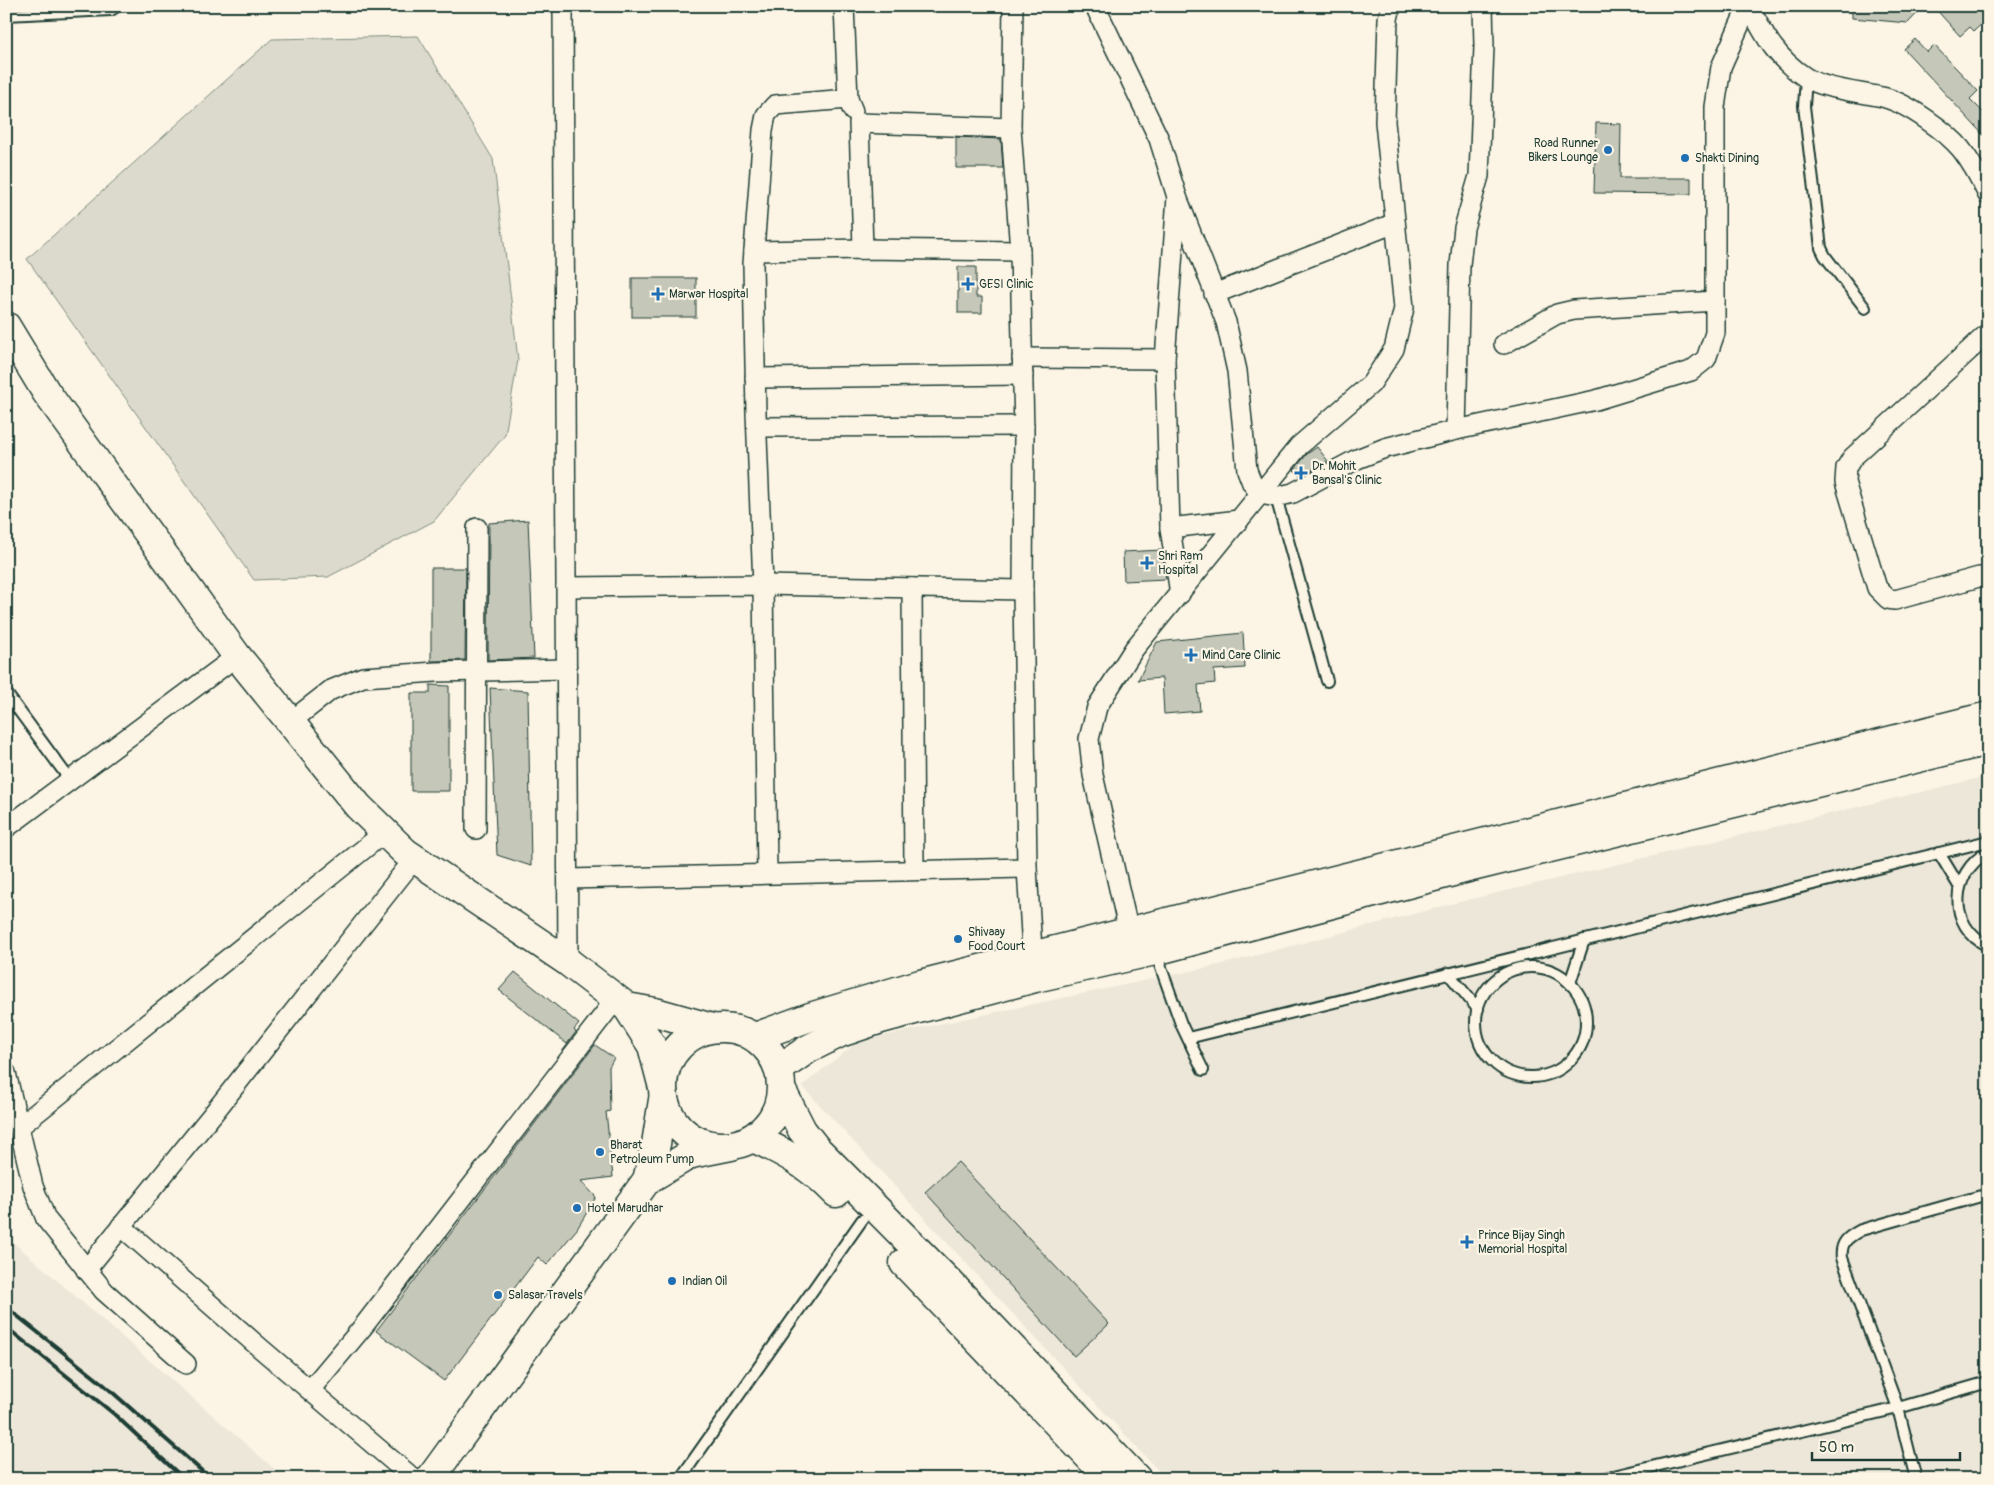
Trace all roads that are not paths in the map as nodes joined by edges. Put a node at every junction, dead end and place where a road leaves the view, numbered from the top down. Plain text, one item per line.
1 (118, 6) edge
2 (563, 6) edge
3 (844, 6) edge
4 (1013, 6) edge
5 (1095, 6) edge
6 (1391, 6) edge
7 (1483, 6) edge
8 (1748, 6) edge
9 (6, 15) edge
10 (1806, 78) junction
11 (848, 99) junction
12 (859, 123) junction
13 (1011, 128) junction
14 (1988, 196) edge
15 (1177, 197) junction
16 (1395, 223) junction
17 (863, 249) junction
18 (754, 251) junction
19 (1020, 252) junction
20 (1214, 294) junction
21 (1715, 301) junction
22 (1865, 308) dead end
23 (6, 326) edge
24 (1988, 333) edge
25 (1504, 344) dead end
26 (1165, 360) junction
27 (1022, 366) junction
28 (756, 378) junction
29 (1024, 426) junction
30 (757, 427) junction
31 (1456, 430) junction
32 (1268, 496) junction
33 (1239, 520) junction
34 (477, 528) dead end
35 (1170, 528) junction
36 (1988, 577) edge
37 (763, 585) junction
38 (566, 587) junction
39 (912, 588) junction
40 (1023, 590) junction
41 (1180, 594) junction
42 (237, 656) junction
43 (567, 669) junction
44 (477, 671) junction
45 (1327, 680) dead end
46 (6, 693) edge
47 (1988, 716) edge
48 (290, 722) junction
49 (1988, 740) edge
50 (70, 780) junction
51 (1716, 795) junction
52 (6, 828) edge
53 (476, 829) dead end
54 (385, 832) junction
55 (1988, 840) edge
56 (1939, 852) junction
57 (1988, 852) edge
58 (415, 858) junction
59 (1027, 868) junction
60 (914, 870) junction
61 (767, 873) junction
62 (568, 879) junction
63 (1959, 886) junction
64 (1144, 940) junction
65 (1584, 940) junction
66 (1988, 946) edge
67 (568, 962) junction
68 (1033, 966) junction
69 (1448, 973) junction
70 (1570, 983) junction
71 (622, 1003) junction
72 (1478, 1009) junction
73 (712, 1028) junction
74 (755, 1037) junction
75 (1188, 1038) junction
76 (1204, 1070) dead end
77 (6, 1073) edge
78 (780, 1080) junction
79 (663, 1092) junction
80 (19, 1127) junction
81 (742, 1142) junction
82 (647, 1180) junction
83 (1988, 1194) edge
84 (862, 1220) junction
85 (121, 1226) junction
86 (86, 1270) junction
87 (186, 1364) dead end
88 (1988, 1382) edge
89 (310, 1390) junction
90 (1898, 1408) junction
91 (414, 1479) edge
92 (430, 1479) edge
93 (680, 1479) edge
94 (1110, 1479) edge
95 (1137, 1479) edge
96 (1601, 1479) edge
97 (1916, 1479) edge

1 - 9 lane
2 - 38 street
3 - 11 street
4 - 13 street
5 - 15 street
6 - 16 street
7 - 31 street
8 - 10 street
8 - 21 street
10 - 14 street
10 - 22 lane
11 - 12 street
11 - 18 street
12 - 13 street
12 - 17 street
13 - 19 street
15 - 20 street
15 - 26 street
16 - 20 street
16 - 32 street
17 - 18 street
17 - 19 street
18 - 28 street
19 - 27 street
20 - 32 street
21 - 25 street
21 - 31 street
23 - 42 main road
24 - 36 street
26 - 27 street
26 - 35 street
27 - 28 street
27 - 29 street
28 - 30 street
29 - 30 street
29 - 40 street
30 - 37 street
31 - 32 street
32 - 33 street
32 - 45 lane
33 - 35 street
33 - 41 street
34 - 44 street
35 - 41 street
37 - 38 street
37 - 39 street
37 - 61 street
38 - 43 street
39 - 40 street
39 - 60 street
40 - 59 street
41 - 64 street
42 - 48 main road
42 - 50 street
43 - 44 street
43 - 62 street
44 - 48 street
44 - 53 street
46 - 50 lane
47 - 51 main road
48 - 54 main road
49 - 51 main road
50 - 52 street
51 - 64 main road
54 - 58 main road
54 - 80 street
55 - 56 lane
56 - 63 lane
56 - 65 lane
57 - 63 lane
58 - 67 main road
58 - 85 street
59 - 60 street
59 - 68 street
60 - 61 street
61 - 62 street
62 - 67 street
63 - 66 lane
64 - 68 main road
64 - 75 lane
65 - 69 lane
65 - 70 lane
67 - 71 main road
68 - 74 main road
68 - 78 main road
69 - 72 lane
69 - 75 lane
70 - 72 lane
70 - 72 lane
71 - 73 main road
71 - 79 main road
71 - 89 street
73 - 74 main road
73 - 79 main road
74 - 78 main road
75 - 76 lane
77 - 80 street
78 - 81 main road
78 - 95 main road
79 - 81 main road
79 - 82 main road
80 - 86 street
81 - 82 main road
81 - 84 main road
82 - 92 main road
83 - 90 lane
84 - 93 lane
84 - 94 main road
85 - 86 street
85 - 89 street
86 - 87 street
88 - 90 lane
89 - 91 street
90 - 96 lane
90 - 97 lane

